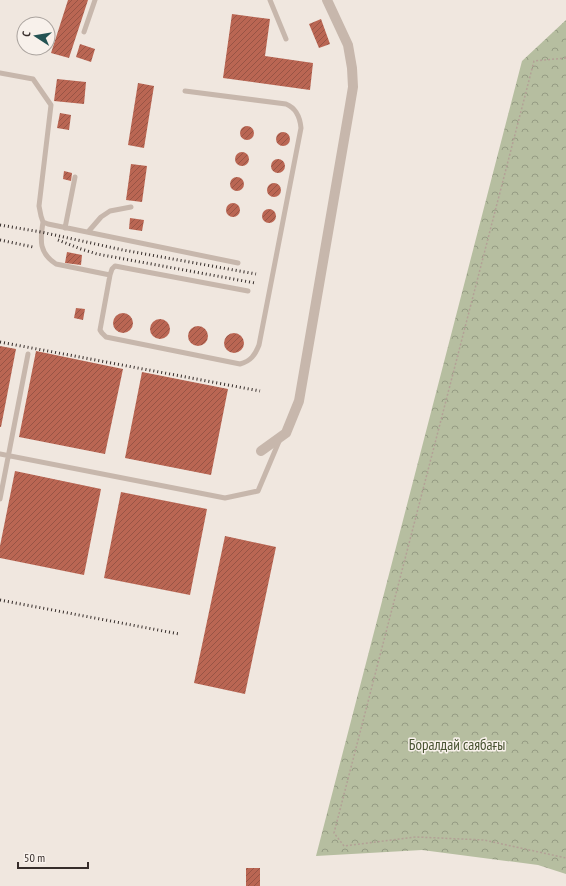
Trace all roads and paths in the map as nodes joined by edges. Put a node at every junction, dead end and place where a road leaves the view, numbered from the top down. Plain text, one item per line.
1 (95, 0) edge
2 (270, 0) edge
3 (327, 0) edge
4 (84, 32) dead end
5 (286, 39) dead end
6 (566, 58) edge
7 (0, 73) edge
8 (185, 91) dead end
9 (75, 177) dead end
10 (131, 207) dead end
11 (43, 222) junction
12 (65, 228) junction
13 (88, 232) junction
14 (238, 262) dead end
15 (110, 274) junction
16 (248, 291) dead end
17 (28, 354) dead end
18 (281, 437) junction
19 (261, 452) dead end
20 (0, 454) edge
21 (8, 456) junction
22 (0, 499) edge
23 (566, 858) edge

1 - 4 lane
2 - 5 lane
3 - 18 street
6 - 23 path
7 - 11 lane
8 - 15 lane
9 - 12 lane
10 - 13 lane
11 - 12 lane
11 - 15 lane
12 - 13 lane
13 - 14 lane
15 - 16 lane
17 - 21 lane
18 - 19 street
18 - 21 lane
20 - 21 lane
21 - 22 lane

